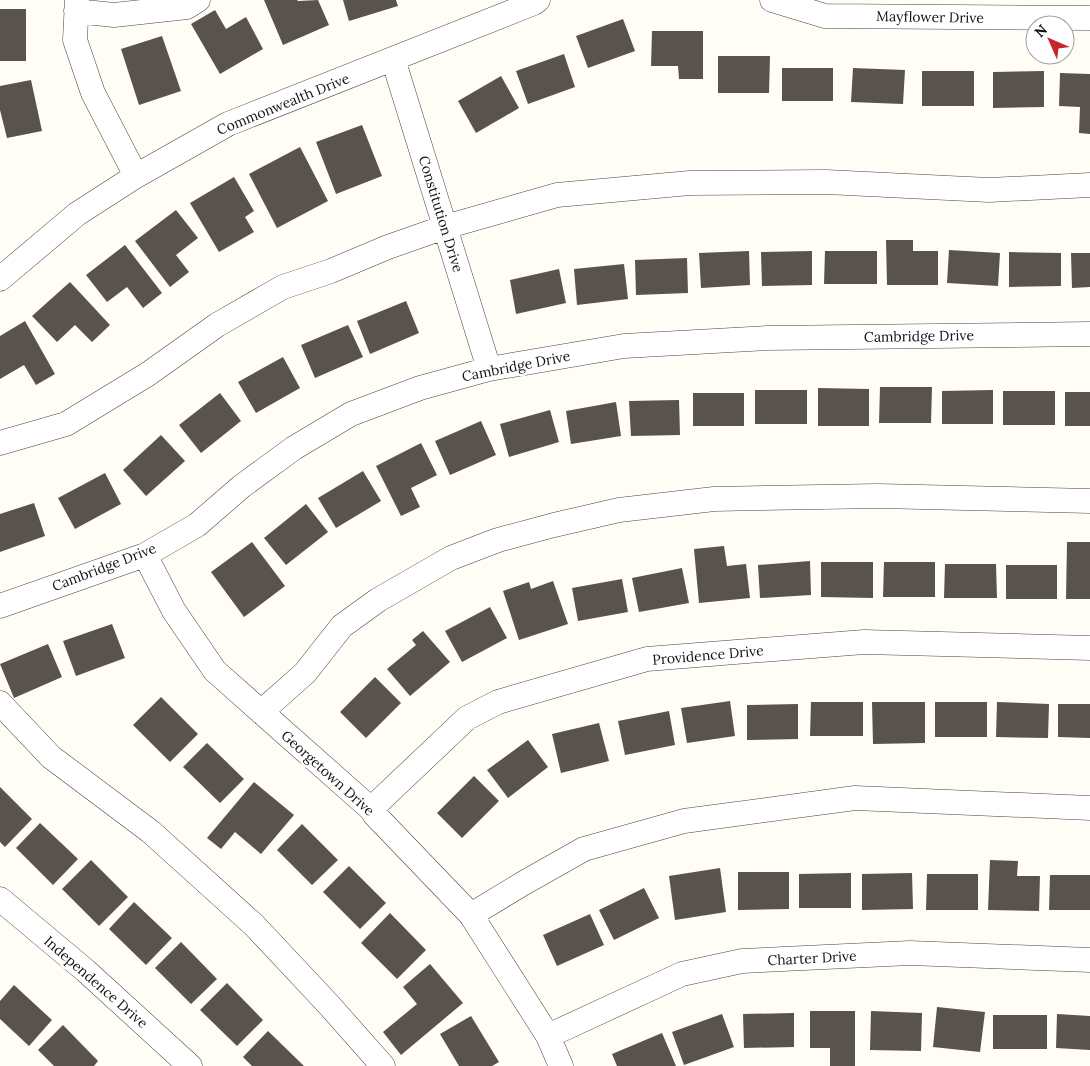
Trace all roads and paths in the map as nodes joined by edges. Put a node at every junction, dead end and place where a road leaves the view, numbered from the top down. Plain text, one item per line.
1 (198, 0) edge
2 (538, 0) edge
3 (772, 0) edge
4 (77, 5) edge
5 (825, 8) edge
6 (1090, 18) edge
7 (393, 59) junction
8 (136, 176) junction
9 (1090, 185) edge
10 (445, 227) junction
11 (0, 279) edge
12 (1090, 334) edge
13 (489, 369) junction
14 (0, 443) edge
15 (1090, 501) edge
16 (144, 555) junction
17 (0, 606) edge
18 (1090, 648) edge
19 (0, 703) edge
20 (261, 712) junction
21 (1090, 808) edge
22 (371, 809) junction
23 (0, 899) edge
24 (471, 915) junction
25 (1090, 960) edge
26 (548, 1036) junction
27 (190, 1066) edge
28 (383, 1066) edge
29 (561, 1066) edge

1 - 4 street
2 - 7 street, Commonwealth Drive
3 - 5 street, Mayflower Drive
4 - 8 street
5 - 6 street, Mayflower Drive
7 - 8 street, Commonwealth Drive
7 - 10 street, Constitution Drive
8 - 11 street, Commonwealth Drive
9 - 10 street
10 - 13 street, Constitution Drive
10 - 14 street
12 - 13 street, Cambridge Drive
13 - 16 street, Cambridge Drive
15 - 20 street
16 - 17 street, Cambridge Drive
16 - 20 street, Georgetown Drive
18 - 22 street, Providence Drive
19 - 28 street
20 - 22 street, Georgetown Drive
21 - 24 street
22 - 24 street, Georgetown Drive
23 - 27 street, Independence Drive
24 - 26 street, Georgetown Drive
25 - 26 street, Charter Drive
26 - 29 street, Georgetown Drive

